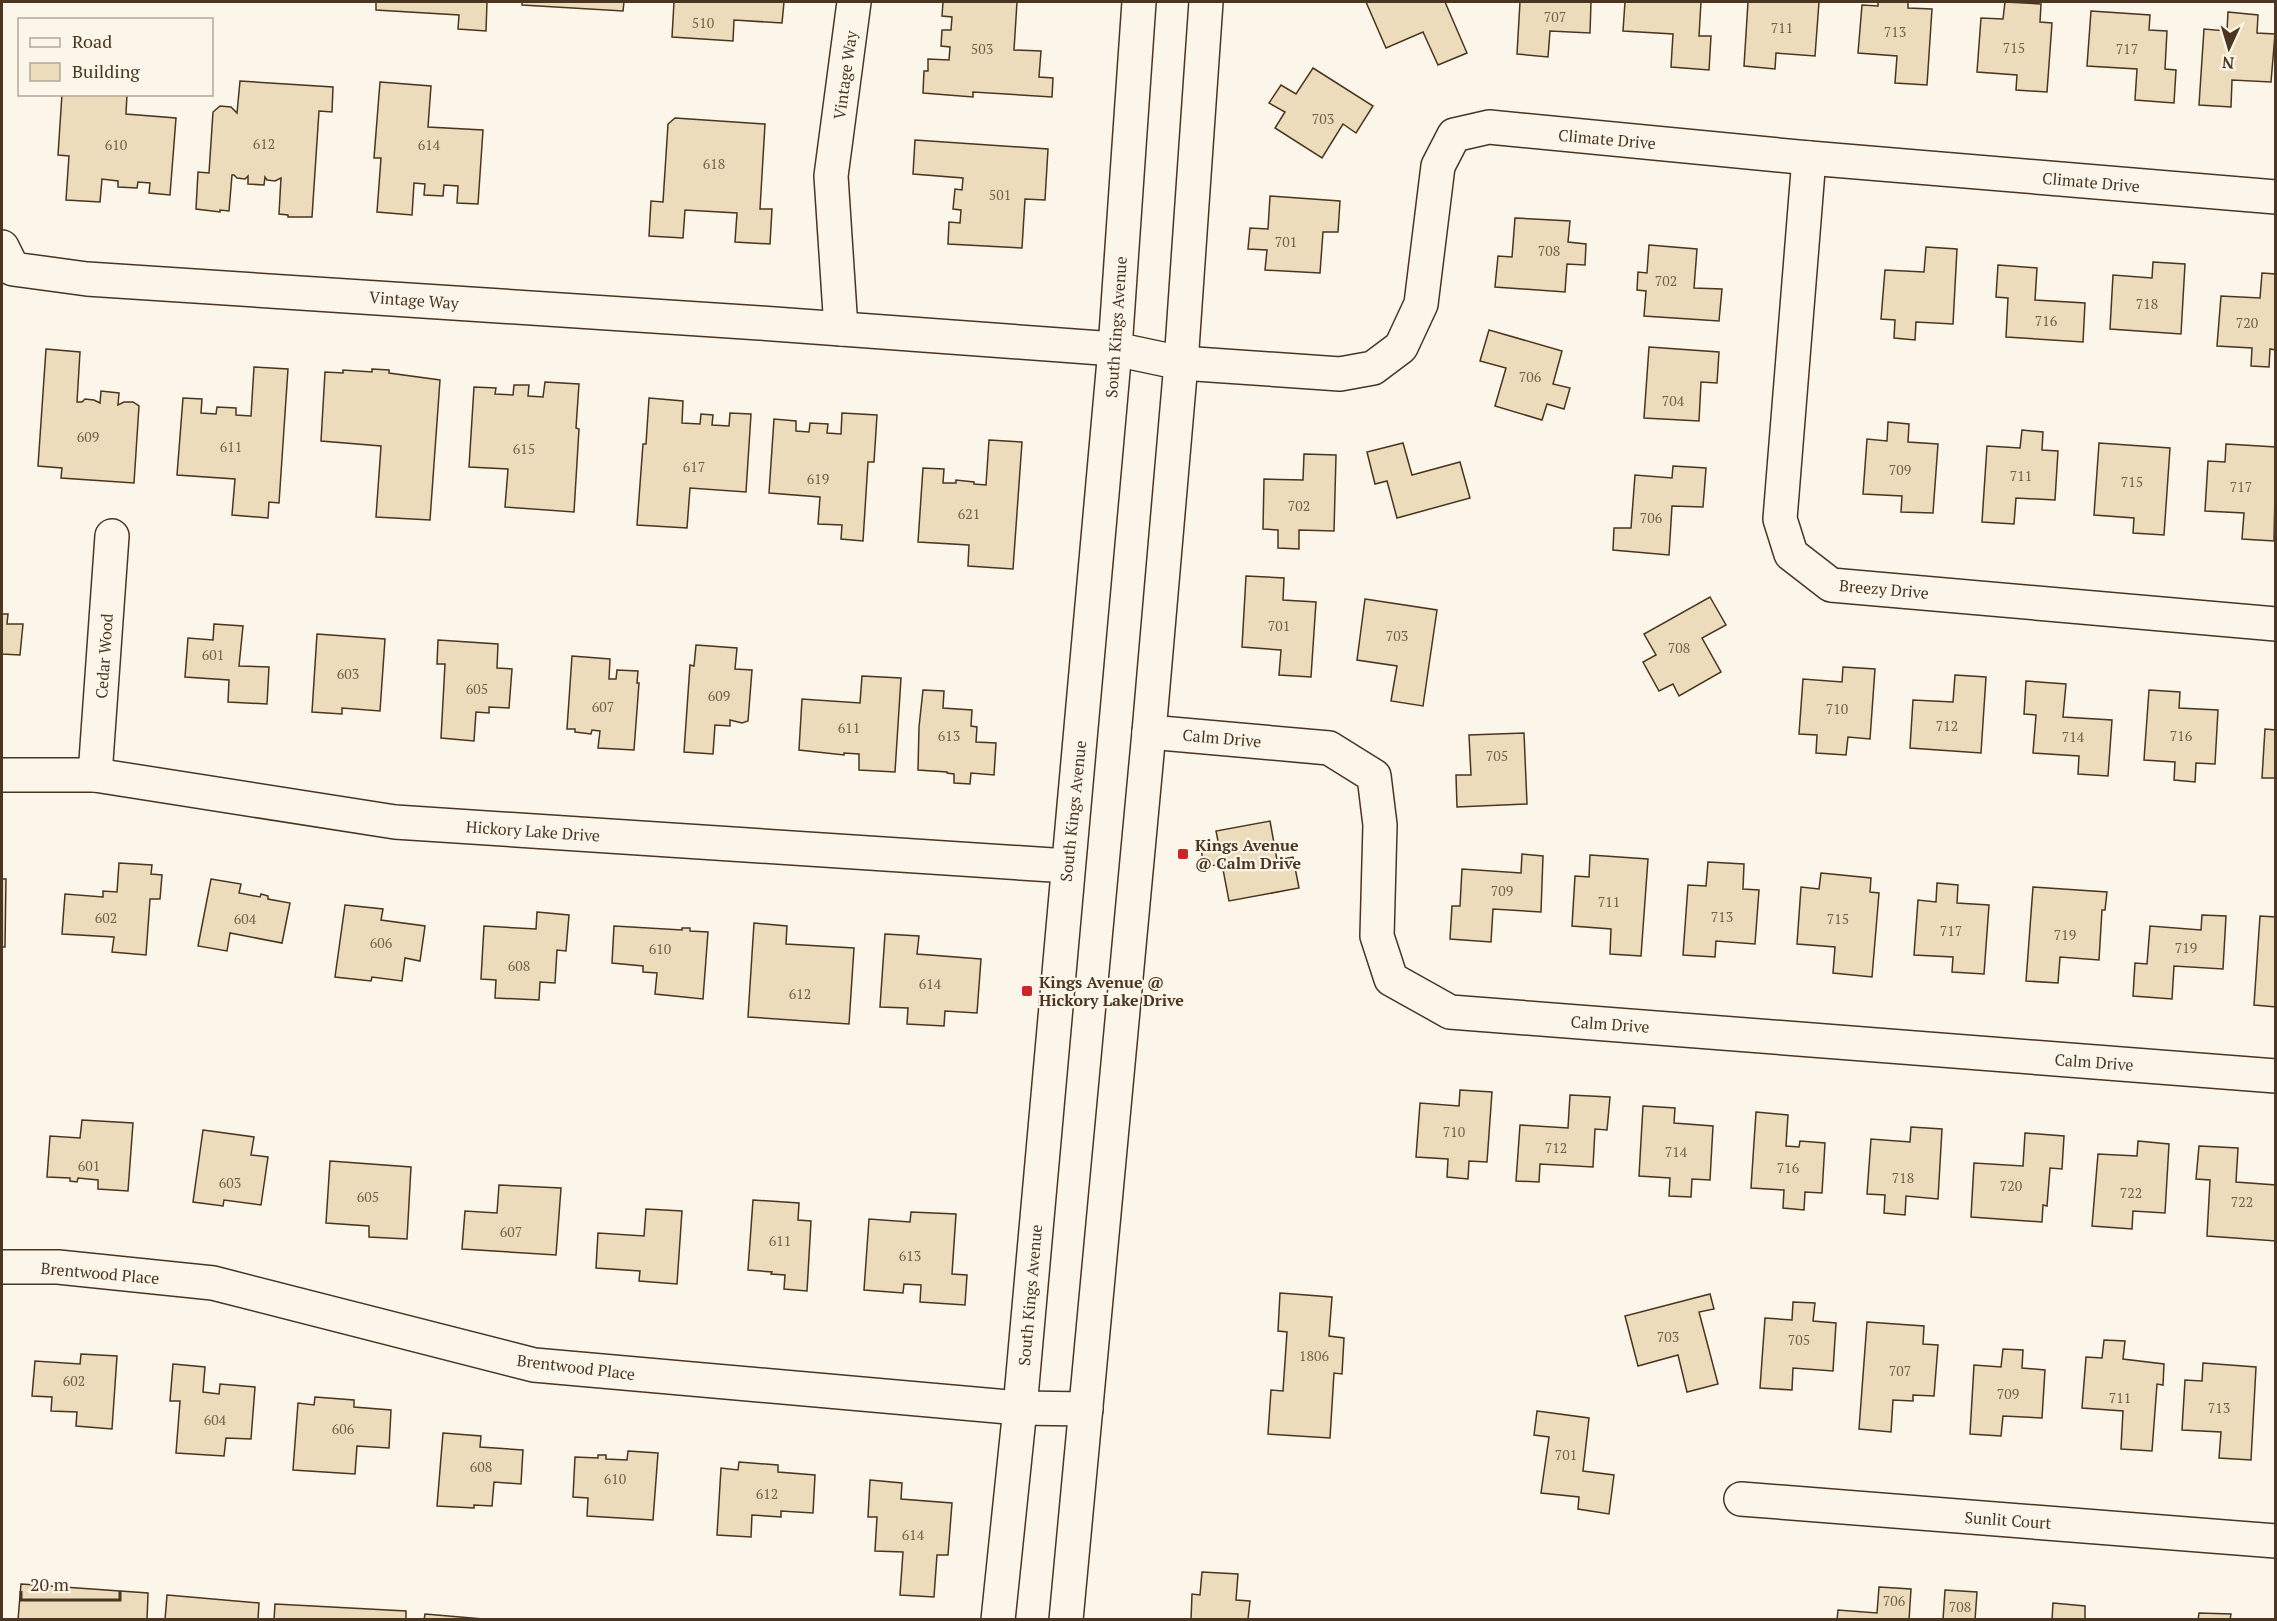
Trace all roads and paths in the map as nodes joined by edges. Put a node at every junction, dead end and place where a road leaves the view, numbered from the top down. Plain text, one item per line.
1 (854, 2) edge
2 (1139, 2) edge
3 (1206, 2) edge
4 (1809, 158) junction
5 (2276, 197) edge
6 (2, 247) edge
7 (841, 329) junction
8 (1115, 349) junction
9 (1181, 363) junction
10 (112, 536) dead end
11 (2276, 624) edge
12 (1149, 732) junction
13 (95, 775) junction
14 (2, 776) edge
15 (1068, 866) junction
16 (2276, 1076) edge
17 (2, 1267) edge
18 (1020, 1408) junction
19 (1086, 1409) junction
20 (1741, 1499) dead end
21 (2276, 1541) edge
22 (998, 1620) edge
23 (1066, 1620) edge

1 - 7 street, Vintage Way
2 - 8 street, South Kings Avenue
3 - 9 street
4 - 5 street, Climate Drive
4 - 9 street, Climate Drive
4 - 11 street, Breezy Drive
6 - 7 street, Vintage Way
7 - 8 street, Vintage Way
8 - 9 street, Climate Drive
8 - 15 street, South Kings Avenue
9 - 12 street
10 - 13 street, Cedar Wood
12 - 16 street, Calm Drive
12 - 19 street
13 - 14 street, Hickory Lake Drive
13 - 15 street, Hickory Lake Drive
15 - 18 street, South Kings Avenue
17 - 18 street, Brentwood Place
18 - 19 street, Brentwood Place
18 - 22 street, South Kings Avenue
19 - 23 street
20 - 21 street, Sunlit Court

